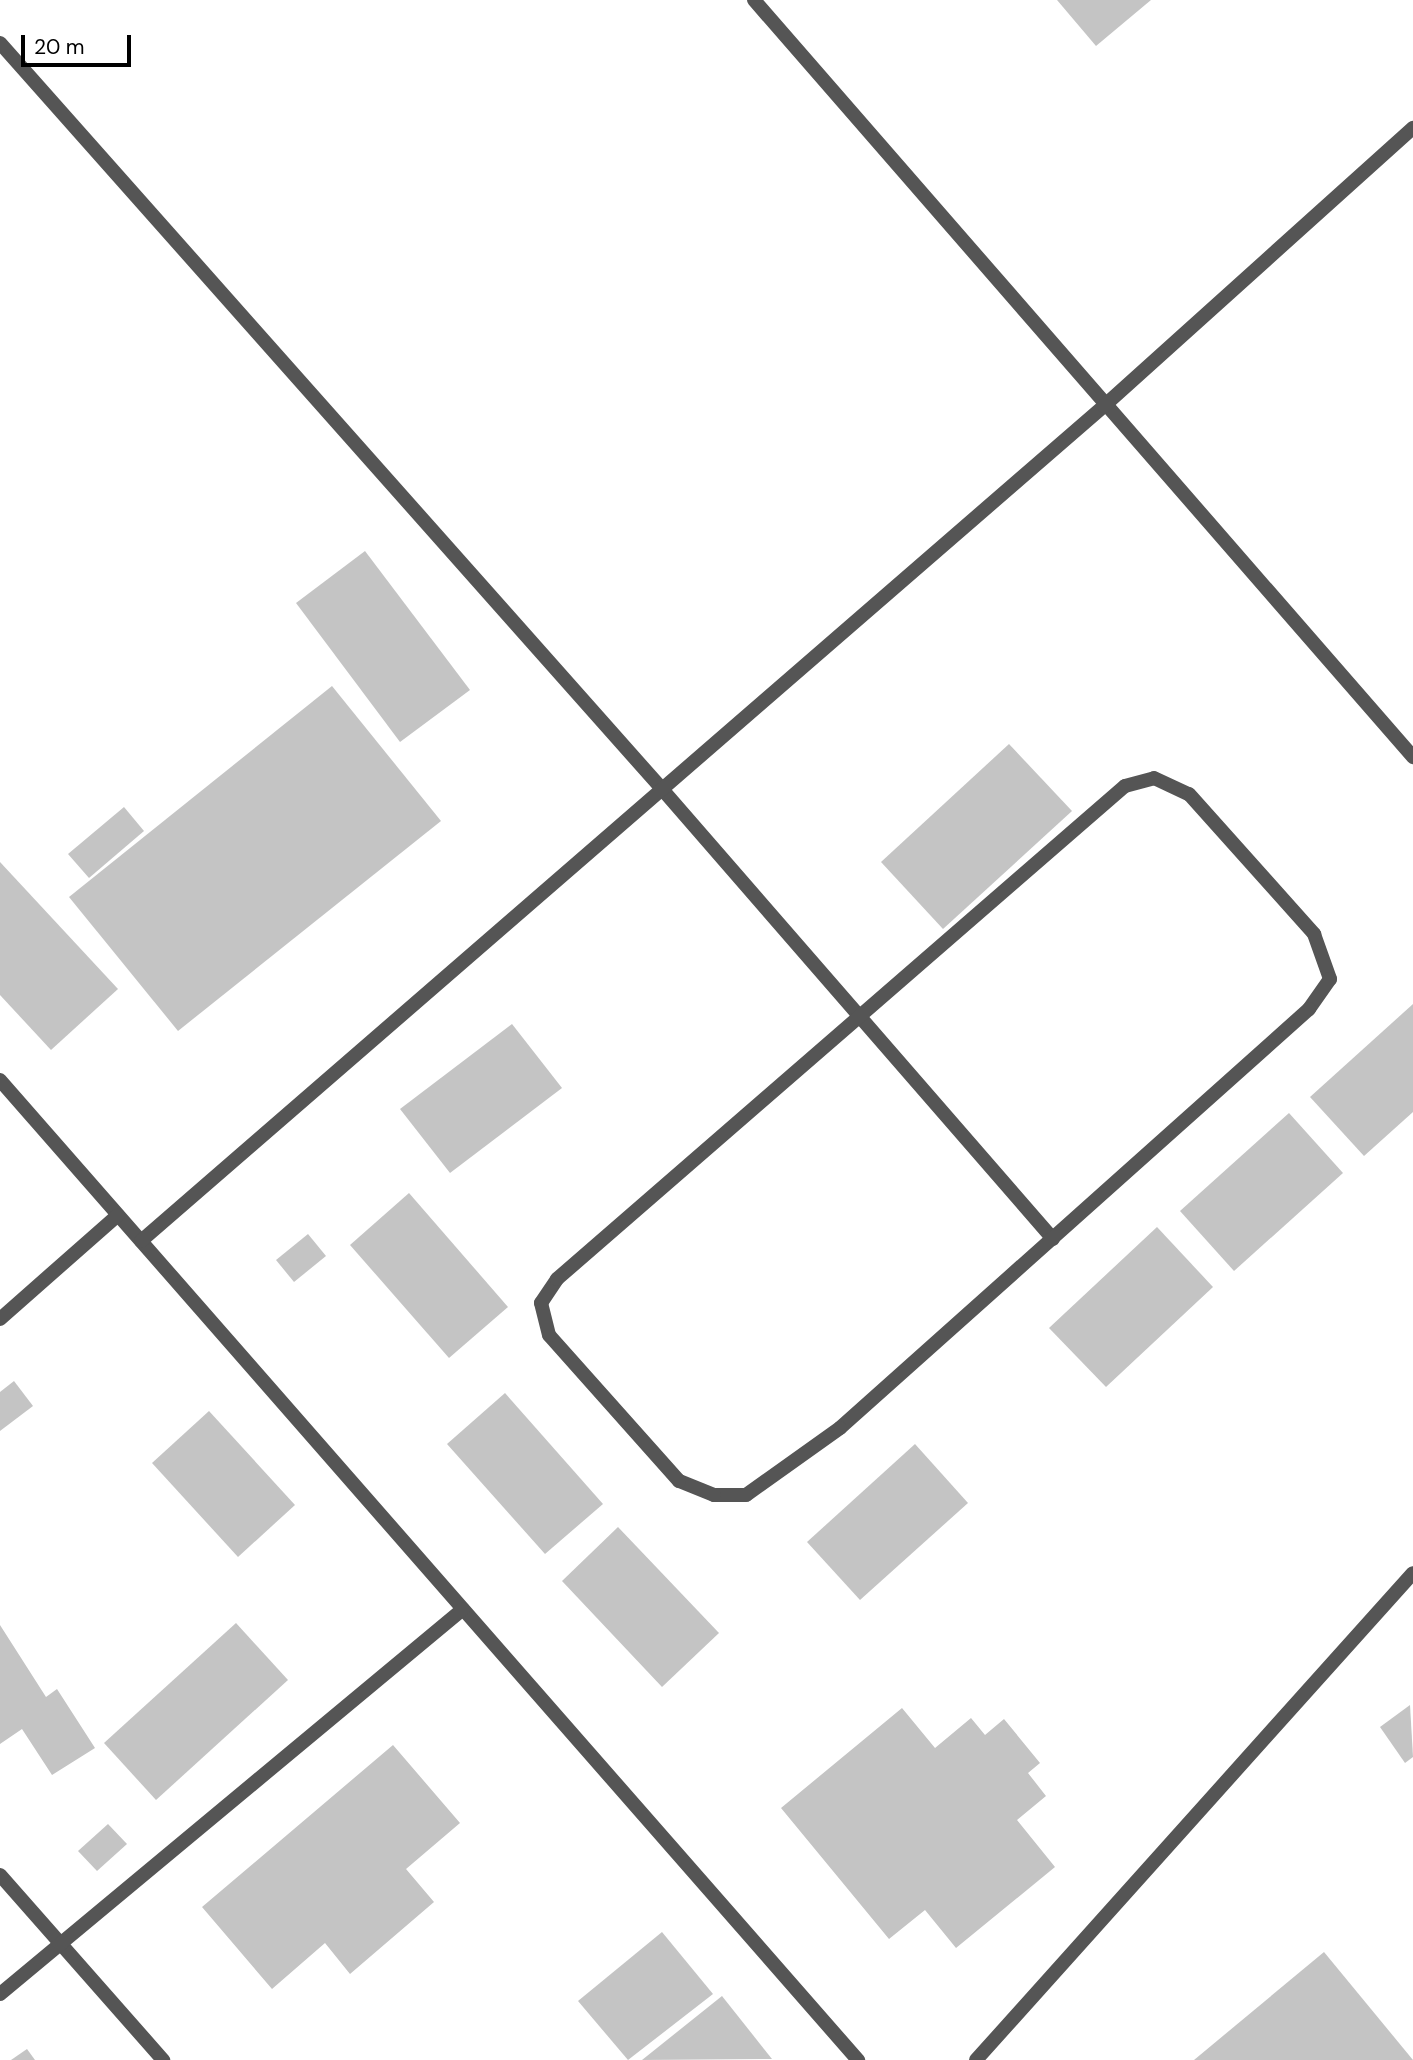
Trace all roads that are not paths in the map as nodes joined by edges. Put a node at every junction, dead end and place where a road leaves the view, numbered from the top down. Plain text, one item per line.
1 (754, 0) edge
2 (0, 43) edge
3 (1413, 128) edge
4 (1104, 406) junction
5 (1413, 757) edge
6 (662, 789) junction
7 (858, 1016) junction
8 (0, 1080) edge
9 (118, 1215) junction
10 (1053, 1239) junction
11 (141, 1241) junction
12 (0, 1319) edge
13 (1413, 1573) edge
14 (463, 1609) junction
15 (0, 1875) edge
16 (60, 1943) junction
17 (0, 1994) edge
18 (163, 2060) edge
19 (858, 2060) edge
20 (976, 2060) edge

1 - 4 lane
2 - 6 lane
3 - 4 lane
4 - 5 lane
4 - 6 lane
6 - 7 lane
6 - 11 lane
7 - 10 lane
7 - 10 lane
7 - 10 lane
8 - 9 lane
9 - 11 lane
9 - 12 lane
11 - 14 lane
13 - 20 lane
14 - 16 lane
14 - 19 lane
15 - 16 lane
16 - 17 lane
16 - 18 lane

